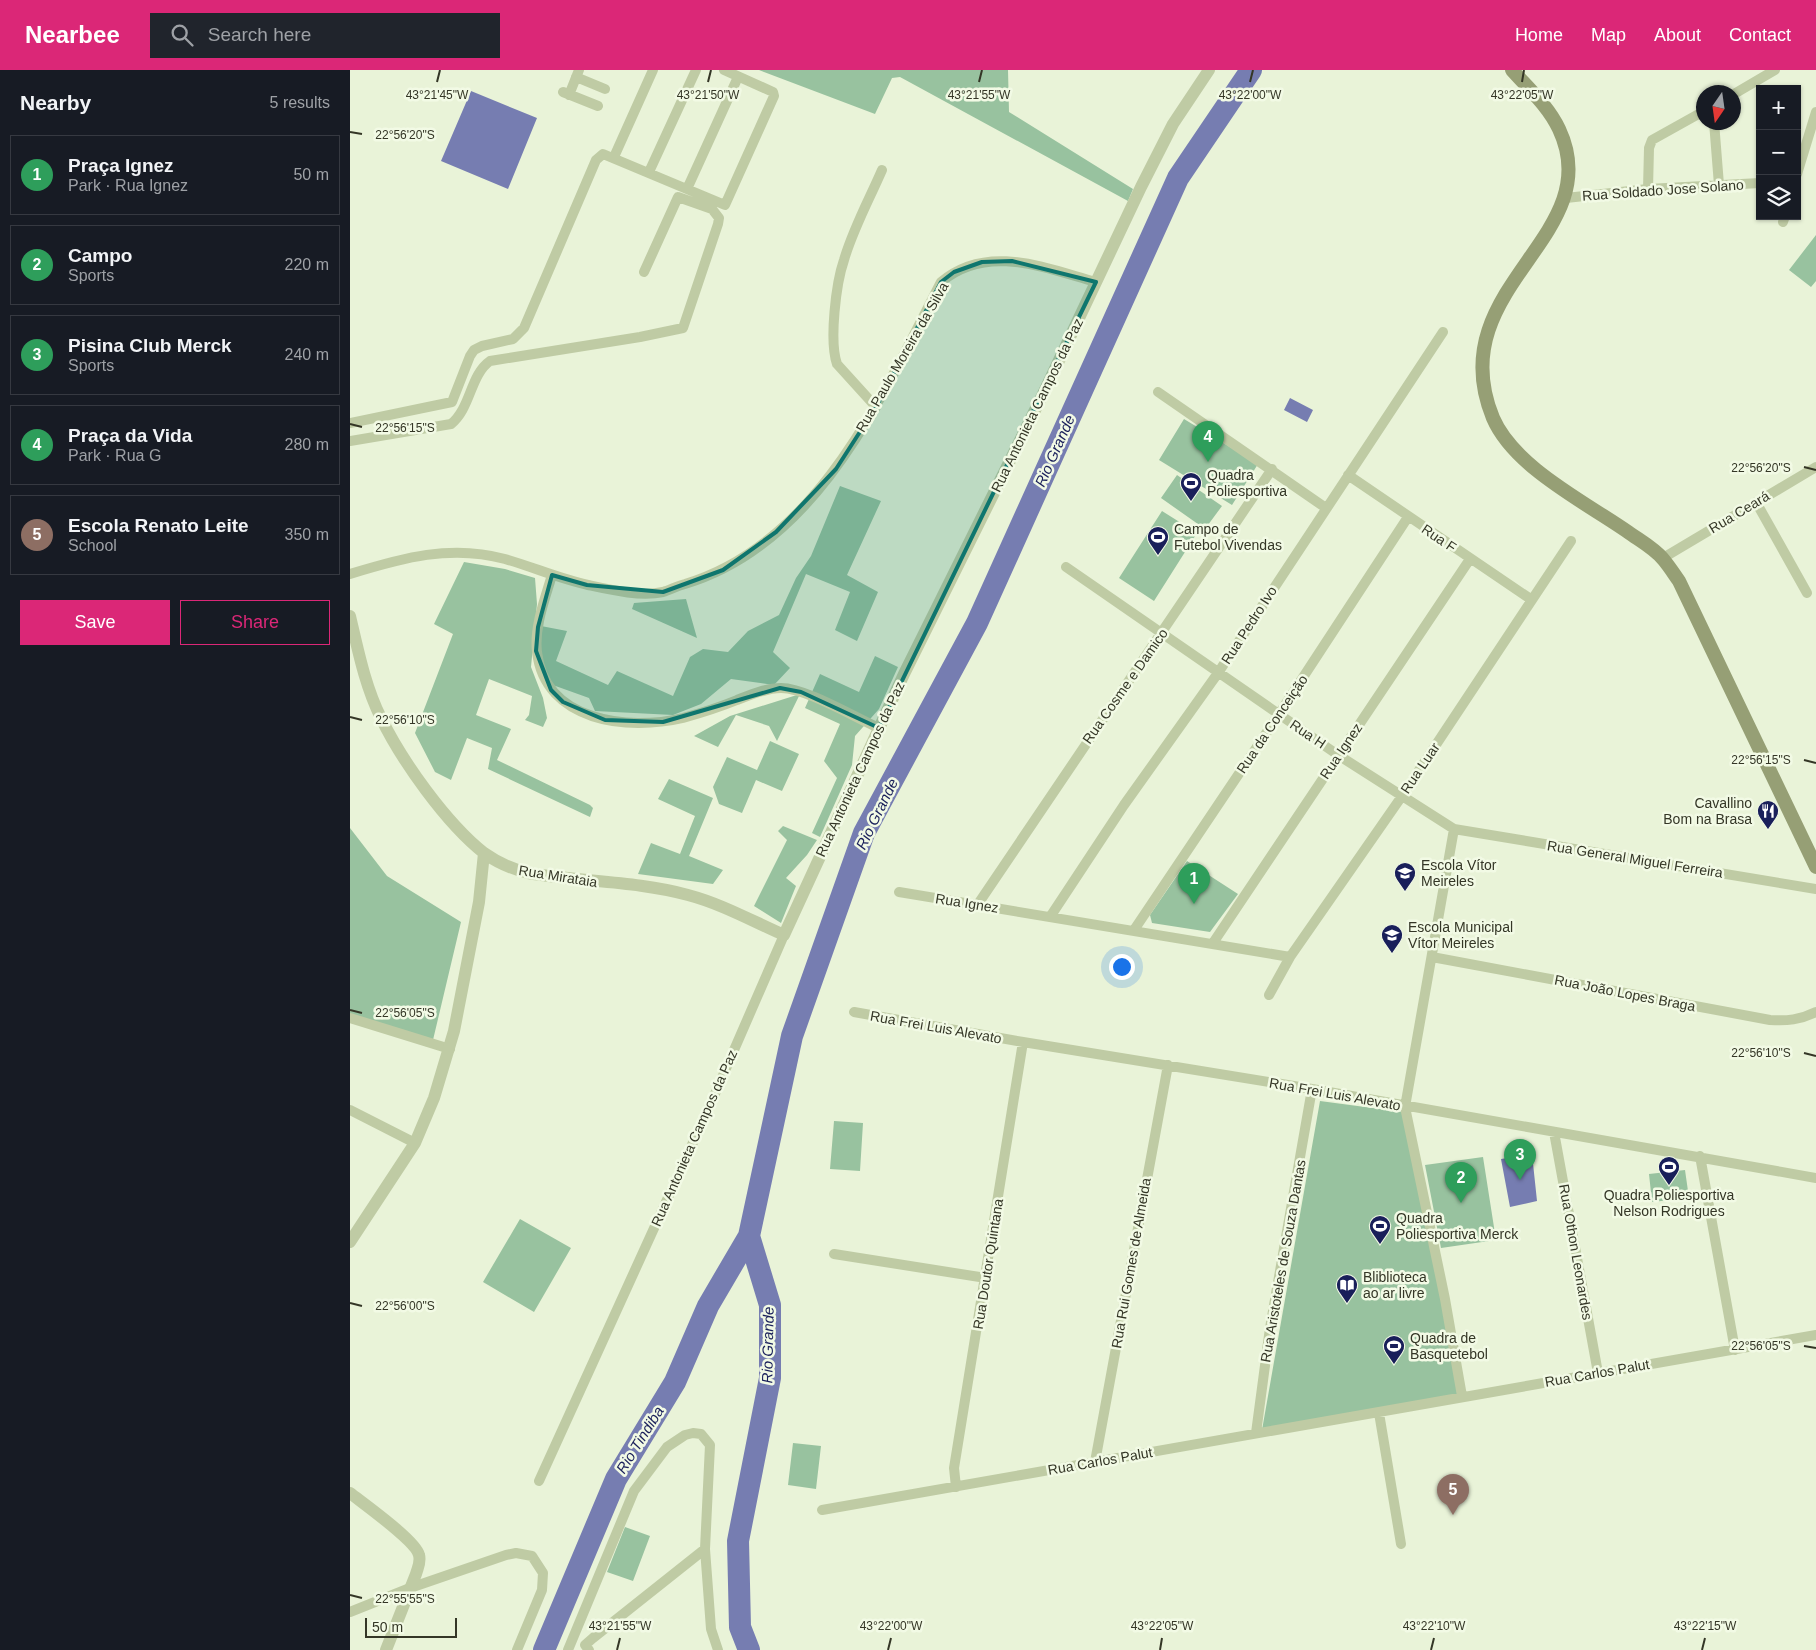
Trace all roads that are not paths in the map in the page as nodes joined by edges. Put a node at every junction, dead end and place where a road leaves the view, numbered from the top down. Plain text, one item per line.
1 (653, 70) edge
2 (696, 70) edge
3 (724, 70) edge
4 (1209, 70) edge
5 (1512, 70) edge
6 (1775, 70) edge
7 (578, 73) edge
8 (738, 77) junction
9 (604, 89) dead end
10 (1741, 90) edge
11 (598, 106) dead end
12 (1816, 112) edge
13 (1696, 115) edge
14 (1715, 130) edge
15 (614, 157) junction
16 (1801, 161) edge
17 (882, 170) dead end
18 (649, 172) junction
19 (1756, 183) edge
20 (1719, 185) junction
21 (687, 189) junction
22 (1648, 189) junction
23 (1566, 198) junction
24 (644, 272) dead end
25 (1096, 282) junction
26 (1443, 332) dead end
27 (1158, 392) dead end
28 (876, 407) junction
29 (350, 422) edge
30 (350, 441) edge
31 (1816, 467) edge
32 (1272, 469) junction
33 (1348, 475) junction
34 (1756, 502) junction
35 (1326, 508) junction
36 (1408, 517) junction
37 (1572, 541) dead end
38 (1663, 558) junction
39 (1470, 559) junction
40 (1066, 567) dead end
41 (350, 574) edge
42 (552, 574) junction
43 (1807, 593) dead end
44 (1532, 600) junction
45 (350, 616) edge
46 (1162, 633) junction
47 (1218, 673) junction
48 (1279, 714) junction
49 (879, 728) junction
50 (1338, 755) junction
51 (1402, 796) junction
52 (1454, 829) junction
53 (484, 853) junction
54 (1816, 867) edge
55 (1816, 889) edge
56 (899, 892) dead end
57 (978, 904) junction
58 (1050, 917) junction
59 (1134, 930) junction
60 (784, 935) junction
61 (1214, 943) junction
62 (1290, 957) junction
63 (1432, 957) junction
64 (1269, 995) dead end
65 (854, 1012) dead end
66 (1816, 1012) edge
67 (350, 1018) edge
68 (1023, 1042) junction
69 (450, 1049) junction
70 (1168, 1065) junction
71 (1312, 1089) junction
72 (1405, 1107) junction
73 (350, 1110) edge
74 (1554, 1132) junction
75 (415, 1143) junction
76 (1700, 1156) junction
77 (1816, 1178) edge
78 (350, 1242) edge
79 (834, 1254) dead end
80 (986, 1278) junction
81 (1816, 1335) edge
82 (1735, 1350) junction
83 (1598, 1373) junction
84 (1462, 1396) junction
85 (1379, 1413) junction
86 (1256, 1433) junction
87 (1095, 1462) junction
88 (539, 1482) dead end
89 (956, 1486) junction
90 (350, 1493) edge
91 (822, 1510) dead end
92 (1401, 1544) dead end
93 (705, 1549) junction
94 (410, 1588) junction
95 (350, 1612) edge
96 (587, 1647) edge
97 (386, 1650) edge
98 (517, 1650) edge
99 (569, 1650) edge
100 (718, 1650) edge

1 - 15 street
2 - 18 street
3 - 8 street
4 - 25 street, Rua Antonieta Campos da Paz
5 - 23 main road
6 - 10 street
7 - 9 street
7 - 11 street
8 - 21 street
8 - 21 street
12 - 16 street
13 - 22 street
14 - 20 street
15 - 18 street
15 - 29 street
17 - 28 street
18 - 21 street
19 - 20 street, Rua Soldado Jose Solano
20 - 22 street, Rua Soldado Jose Solano
22 - 23 street, Rua Soldado Jose Solano
23 - 38 main road
24 - 30 street
25 - 28 street, Rua Paulo Moreira da Silva
25 - 49 street, Rua Antonieta Campos da Paz
26 - 33 street, Rua Pedro Ivo
27 - 32 street
28 - 42 street, Rua Paulo Moreira da Silva
31 - 34 street, Rua Ceará
32 - 35 street
32 - 46 street, Rua Cosme e Damico
33 - 35 street, Rua Pedro Ivo
33 - 36 street, Rua F
34 - 38 street, Rua Ceará
34 - 43 street
35 - 47 street, Rua Pedro Ivo
36 - 39 street, Rua F
36 - 48 street, Rua da Conceição
37 - 44 street, Rua Luar
38 - 54 main road
39 - 44 street, Rua F
39 - 50 street, Rua Ignez
40 - 46 street, Rua H
41 - 42 street, Rua Paulo Moreira da Silva
42 - 49 street
44 - 51 street, Rua Luar
45 - 53 street, Rua Mirataia
46 - 47 street, Rua H
46 - 57 street, Rua Cosme e Damico
47 - 48 street, Rua H
47 - 58 street, Rua Pedro Ivo
48 - 50 street, Rua H
48 - 59 street, Rua da Conceição
49 - 60 street, Rua Antonieta Campos da Paz
50 - 51 street, Rua H
50 - 61 street, Rua Ignez
51 - 52 street, Rua H
51 - 62 street, Rua Luar
52 - 55 street, Rua General Miguel Ferreira
52 - 63 street
53 - 60 street, Rua Mirataia
53 - 69 street
56 - 57 street, Rua Ignez
57 - 58 street, Rua Ignez
58 - 59 street, Rua Ignez
59 - 61 street, Rua Ignez
60 - 88 street, Rua Antonieta Campos da Paz
61 - 62 street, Rua Ignez
62 - 64 street, Rua Luar
63 - 66 street, Rua João Lopes Braga
63 - 72 street
65 - 68 street, Rua Frei Luis Alevato
67 - 69 street
68 - 70 street, Rua Frei Luis Alevato
68 - 80 street, Rua Doutor Quintana
69 - 75 street
70 - 71 street, Rua Frei Luis Alevato
70 - 87 street, Rua Rui Gomes de Almeida
71 - 72 street, Rua Frei Luis Alevato
71 - 86 street, Rua Aristoteles de Souza Dantas
72 - 74 street, Rua Frei Luis Alevato
72 - 84 street
73 - 75 street
74 - 76 street, Rua Frei Luis Alevato
74 - 83 street, Rua Othon Leonardes
75 - 78 street
76 - 77 street, Rua Frei Luis Alevato
76 - 82 street
79 - 80 street
80 - 89 street, Rua Doutor Quintana
81 - 82 street, Rua Carlos Palut
82 - 83 street, Rua Carlos Palut
83 - 84 street, Rua Carlos Palut
84 - 85 street, Rua Carlos Palut
85 - 86 street, Rua Carlos Palut
85 - 92 street
86 - 87 street, Rua Carlos Palut
87 - 89 street, Rua Carlos Palut
89 - 91 street, Rua Carlos Palut
90 - 94 street
93 - 96 street
93 - 99 street
93 - 100 street
94 - 95 street
94 - 97 street
94 - 98 street
96 - 99 street

